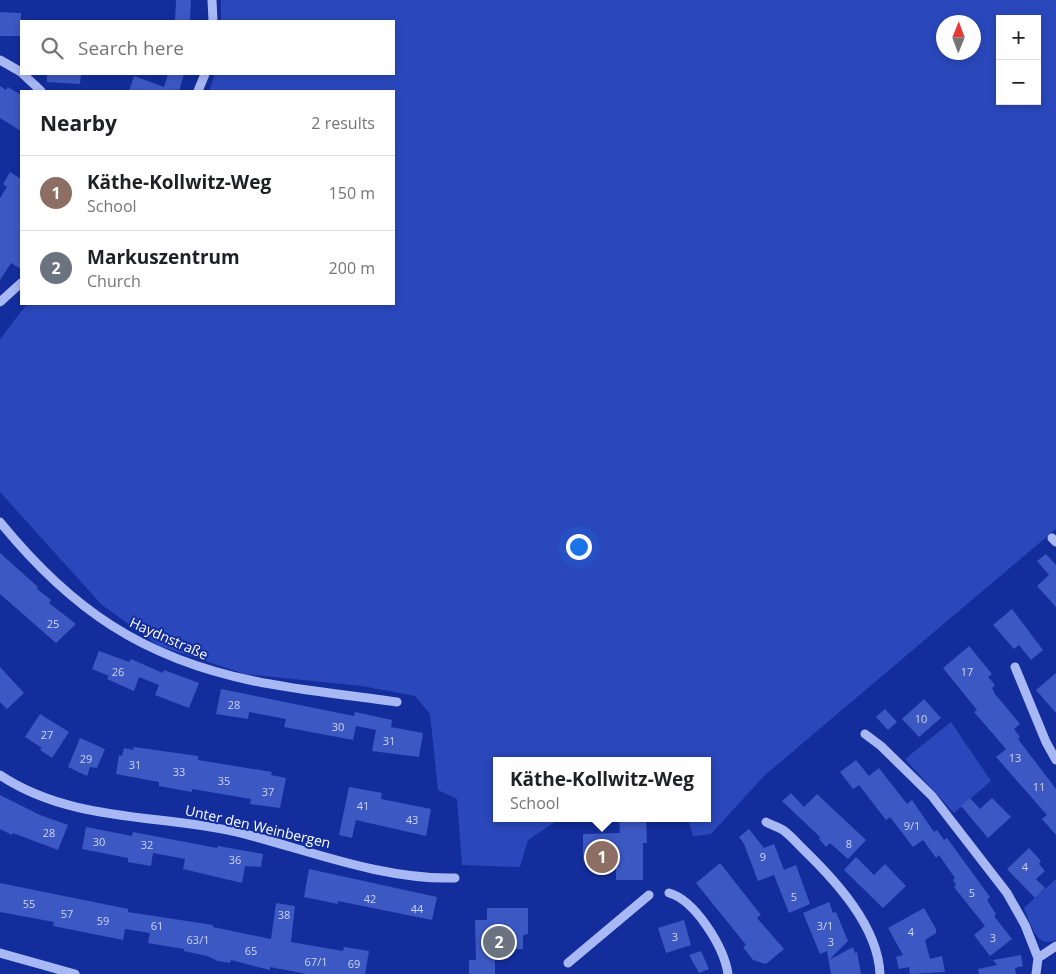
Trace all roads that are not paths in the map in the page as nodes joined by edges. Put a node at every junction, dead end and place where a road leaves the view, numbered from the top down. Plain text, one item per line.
1 (212, 0) edge
2 (213, 20) edge
3 (0, 60) edge
4 (20, 72) edge
5 (24, 75) edge
6 (205, 75) edge
7 (40, 90) edge
8 (198, 90) edge
9 (20, 284) edge
10 (0, 302) edge
11 (0, 522) edge
12 (1016, 667) dead end
13 (397, 702) dead end
14 (865, 734) dead end
15 (1056, 760) edge
16 (0, 775) edge
17 (766, 822) dead end
18 (455, 878) dead end
19 (669, 892) dead end
20 (649, 895) dead end
21 (1056, 946) edge
22 (0, 953) edge
23 (1038, 958) junction
24 (568, 963) dead end
25 (75, 974) edge
26 (728, 974) edge
27 (880, 974) edge
28 (1036, 974) edge

1 - 2 street
3 - 4 street
5 - 7 street
6 - 8 street
9 - 10 street
11 - 13 street, Haydnstraße
12 - 15 street
14 - 23 street
16 - 18 street, Unter den Weinbergen
17 - 27 street
19 - 26 street
20 - 24 street
21 - 23 street
22 - 25 street
23 - 28 street

